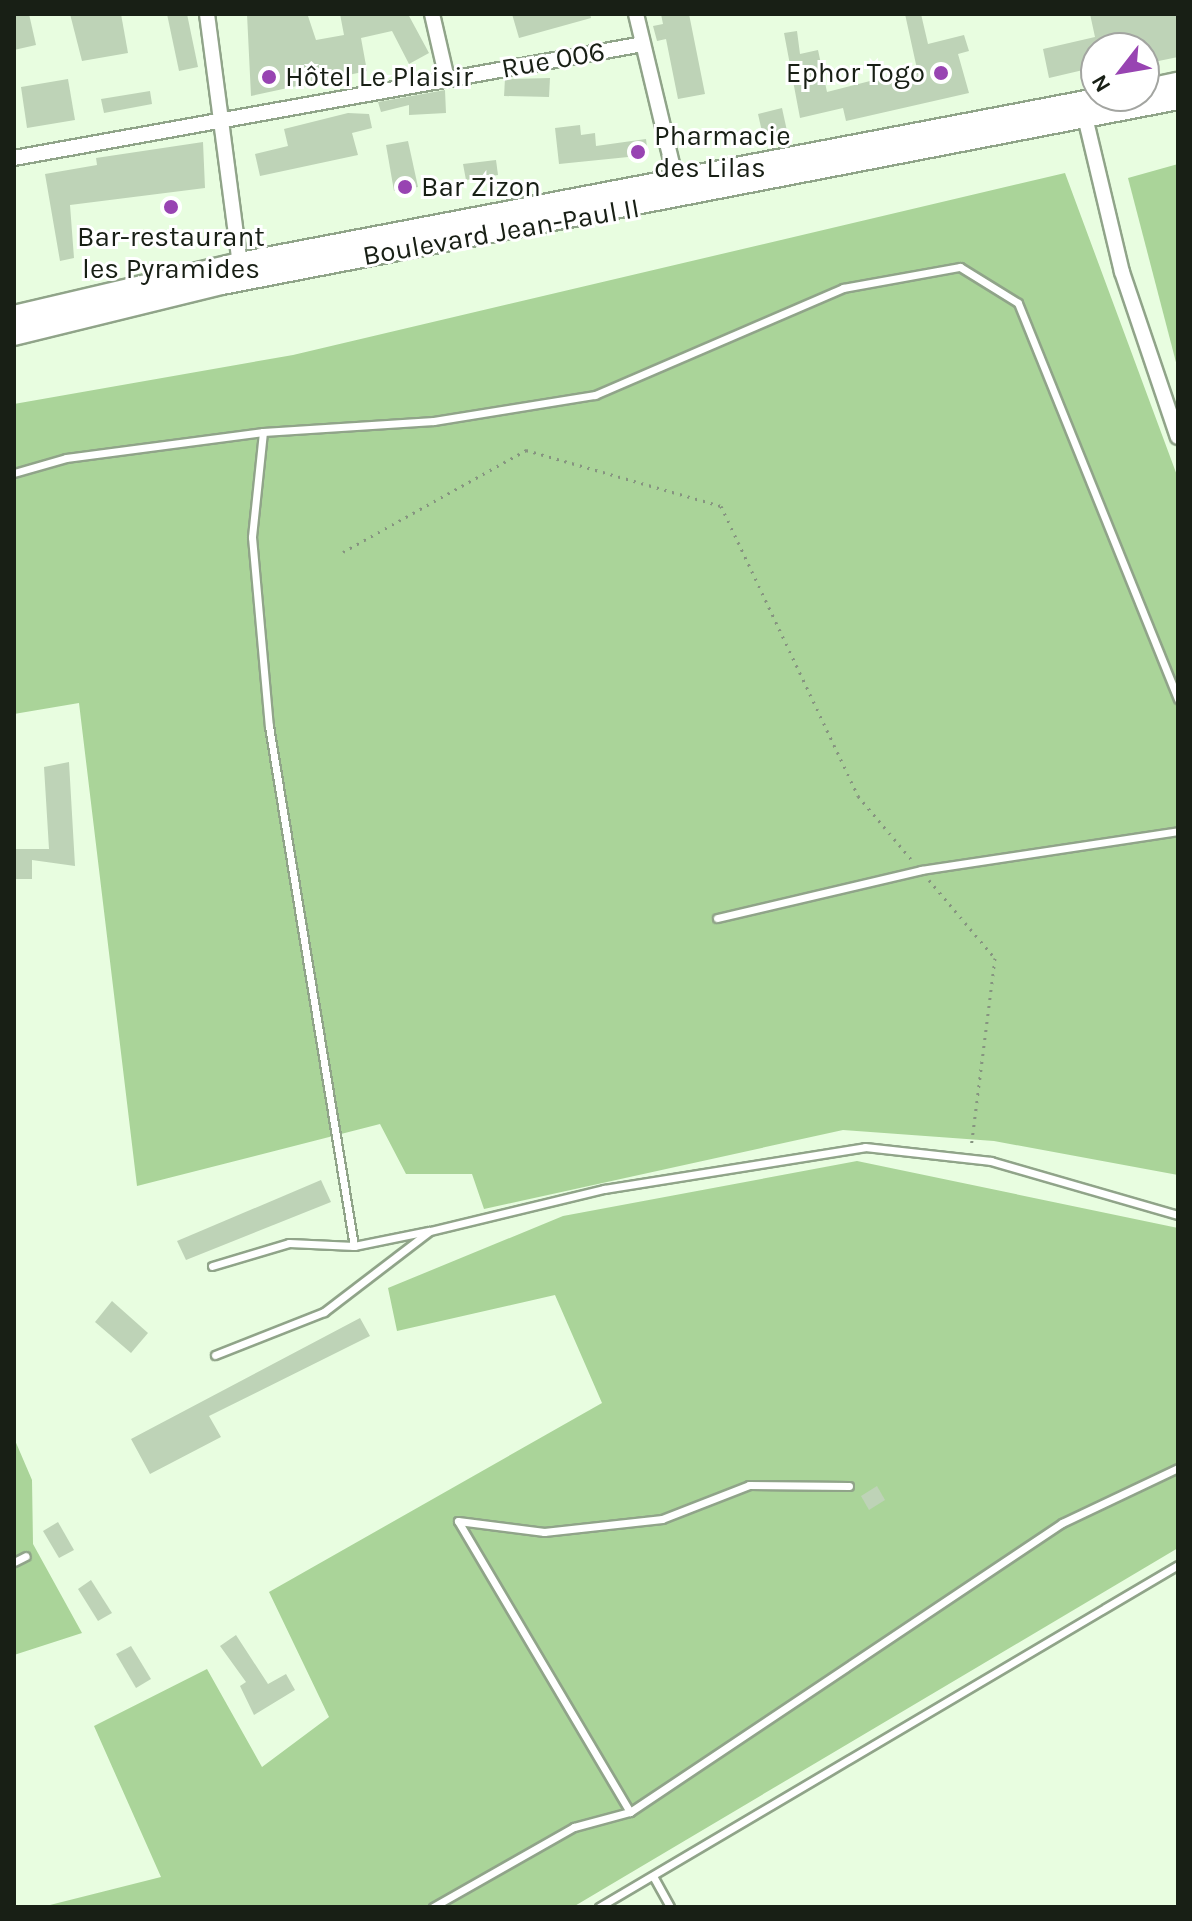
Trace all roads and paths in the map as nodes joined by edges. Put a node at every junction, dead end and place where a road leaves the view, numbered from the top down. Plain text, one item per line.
1 (207, 14) edge
2 (432, 14) edge
3 (636, 14) edge
4 (643, 44) junction
5 (447, 79) junction
6 (1178, 99) edge
7 (1080, 102) edge
8 (1085, 117) junction
9 (227, 125) junction
10 (14, 158) edge
11 (676, 180) junction
12 (240, 263) junction
13 (14, 316) edge
14 (14, 335) edge
15 (263, 432) junction
16 (1178, 437) edge
17 (14, 473) edge
18 (343, 552) dead end
19 (1178, 699) edge
20 (1178, 831) edge
21 (921, 870) junction
22 (717, 918) dead end
23 (969, 1158) junction
24 (1178, 1215) edge
25 (430, 1231) junction
26 (354, 1246) junction
27 (212, 1266) dead end
28 (215, 1355) dead end
29 (1178, 1468) edge
30 (849, 1486) dead end
31 (26, 1556) dead end
32 (14, 1562) edge
33 (1178, 1565) edge
34 (630, 1812) junction
35 (653, 1876) junction
36 (433, 1907) edge
37 (599, 1907) edge
38 (670, 1907) edge

1 - 9 street
2 - 5 street
3 - 4 street
4 - 5 street, Rue 006
4 - 11 street
5 - 9 street, Rue 006
6 - 8 main road, Boulevard Jean-Paul II
7 - 11 main road, Boulevard Jean-Paul II
8 - 14 main road, Boulevard Jean-Paul II
8 - 16 street
9 - 10 street, Rue 006
9 - 12 street
11 - 12 main road, Boulevard Jean-Paul II
12 - 13 main road, Boulevard Jean-Paul II
15 - 17 lane
15 - 19 lane
15 - 26 lane
18 - 21 path
20 - 21 lane
21 - 22 lane
21 - 23 path
23 - 24 lane
23 - 25 lane
25 - 26 lane
25 - 28 lane
26 - 27 lane
29 - 34 lane
30 - 34 lane
31 - 32 lane
33 - 35 lane
34 - 36 lane
35 - 37 lane
35 - 38 lane

